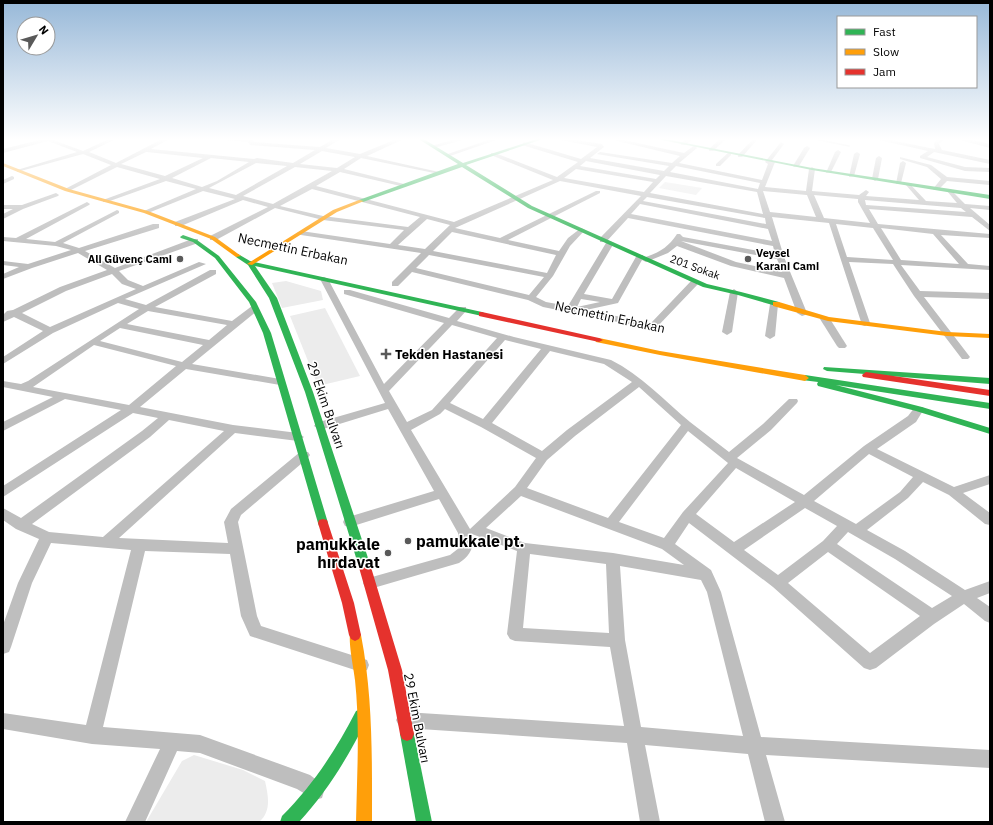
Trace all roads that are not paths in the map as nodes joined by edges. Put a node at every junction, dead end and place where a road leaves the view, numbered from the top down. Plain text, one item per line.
1 (9, 176) edge
2 (33, 176) edge
3 (94, 176) edge
4 (156, 176) edge
5 (170, 176) edge
6 (227, 176) edge
7 (275, 176) edge
8 (328, 176) edge
9 (368, 176) edge
10 (428, 176) edge
11 (483, 176) edge
12 (548, 176) edge
13 (562, 176) edge
14 (632, 176) edge
15 (664, 176) edge
16 (698, 176) edge
17 (730, 176) edge
18 (757, 176) edge
19 (765, 176) edge
20 (811, 176) edge
21 (854, 176) edge
22 (876, 176) edge
23 (899, 176) edge
24 (942, 176) edge
25 (12, 178) junction
26 (165, 179) junction
27 (945, 179) junction
28 (557, 180) junction
29 (875, 180) junction
30 (659, 181) junction
31 (3, 182) edge
32 (898, 183) junction
33 (990, 183) edge
34 (763, 184) junction
35 (909, 184) junction
36 (405, 185) junction
37 (311, 187) junction
38 (204, 189) junction
39 (936, 189) junction
40 (67, 190) junction
41 (950, 191) junction
42 (598, 192) junction
43 (809, 192) junction
44 (647, 194) junction
45 (56, 195) junction
46 (240, 197) junction
47 (861, 197) junction
48 (990, 197) edge
49 (516, 198) junction
50 (362, 200) junction
51 (923, 200) junction
52 (105, 201) junction
53 (639, 202) junction
54 (87, 204) junction
55 (274, 206) junction
56 (963, 206) junction
57 (3, 207) edge
58 (23, 207) junction
59 (864, 207) junction
60 (990, 208) edge
61 (117, 212) junction
62 (146, 212) junction
63 (768, 214) junction
64 (549, 215) junction
65 (974, 215) junction
66 (426, 216) junction
67 (628, 216) junction
68 (3, 217) edge
69 (323, 218) junction
70 (821, 220) junction
71 (832, 222) junction
72 (178, 224) junction
73 (156, 226) junction
74 (452, 226) junction
75 (875, 226) junction
76 (771, 227) junction
77 (687, 228) junction
78 (410, 229) junction
79 (990, 229) edge
80 (581, 230) junction
81 (935, 232) junction
82 (301, 233) junction
83 (990, 236) edge
84 (213, 238) junction
85 (3, 239) edge
86 (18, 240) junction
87 (502, 240) junction
88 (678, 240) junction
89 (606, 242) junction
90 (56, 244) junction
91 (198, 244) junction
92 (778, 245) junction
93 (722, 246) junction
94 (392, 247) junction
95 (228, 248) junction
96 (78, 250) junction
97 (427, 252) junction
98 (561, 254) junction
99 (262, 256) junction
100 (780, 256) junction
101 (713, 257) junction
102 (643, 259) junction
103 (844, 259) junction
104 (280, 260) dead end
105 (3, 263) edge
106 (897, 263) junction
107 (202, 264) dead end
108 (250, 264) junction
109 (29, 266) junction
110 (965, 266) junction
111 (990, 268) edge
112 (411, 269) junction
113 (113, 270) junction
114 (213, 272) dead end
115 (293, 272) junction
116 (549, 276) junction
117 (788, 276) junction
118 (3, 277) edge
119 (324, 279) junction
120 (695, 282) junction
121 (264, 283) junction
122 (391, 283) joint
123 (410, 287) dead end
124 (144, 289) junction
125 (347, 292) dead end
126 (734, 292) junction
127 (246, 293) junction
128 (917, 294) junction
129 (579, 296) junction
130 (990, 296) edge
131 (531, 298) junction
132 (118, 300) junction
133 (615, 302) junction
134 (774, 304) junction
135 (147, 308) junction
136 (255, 308) junction
137 (463, 309) junction
138 (573, 310) junction
139 (3, 313) edge
140 (14, 313) junction
141 (802, 313) junction
142 (3, 319) edge
143 (826, 319) junction
144 (451, 322) junction
145 (865, 323) junction
146 (234, 324) junction
147 (118, 325) junction
148 (50, 331) junction
149 (727, 332) dead end
150 (947, 334) junction
151 (503, 336) junction
152 (770, 336) dead end
153 (990, 336) edge
154 (92, 342) junction
155 (210, 343) junction
156 (842, 346) dead end
157 (548, 347) junction
158 (965, 357) dead end
159 (3, 361) edge
160 (183, 365) junction
161 (792, 376) junction
162 (990, 381) edge
163 (280, 382) junction
164 (639, 382) junction
165 (3, 384) edge
166 (22, 388) junction
167 (384, 391) junction
168 (990, 393) edge
169 (63, 396) junction
170 (793, 401) dead end
171 (443, 404) junction
172 (390, 405) junction
173 (990, 406) edge
174 (919, 408) junction
175 (131, 409) junction
176 (168, 416) junction
177 (485, 424) junction
178 (687, 425) junction
179 (320, 426) junction
180 (3, 427) edge
181 (405, 428) junction
182 (233, 429) junction
183 (990, 431) edge
184 (298, 437) junction
185 (868, 449) junction
186 (304, 455) junction
187 (543, 457) junction
188 (732, 460) junction
189 (921, 476) junction
190 (990, 480) edge
191 (519, 490) junction
192 (3, 492) edge
193 (953, 492) junction
194 (442, 493) junction
195 (804, 502) junction
196 (3, 513) edge
197 (688, 515) junction
198 (990, 520) edge
199 (350, 522) junction
200 (611, 523) junction
201 (21, 526) junction
202 (852, 528) junction
203 (470, 532) junction
204 (47, 537) junction
205 (106, 542) junction
206 (139, 545) junction
207 (667, 545) junction
208 (828, 545) junction
209 (236, 548) junction
210 (524, 548) junction
211 (735, 549) junction
212 (613, 559) junction
213 (706, 574) junction
214 (370, 582) junction
215 (778, 583) junction
216 (990, 587) edge
217 (965, 597) junction
218 (990, 616) edge
219 (933, 617) junction
220 (617, 640) junction
221 (3, 647) edge
222 (361, 665) junction
223 (364, 711) junction
224 (405, 720) junction
225 (3, 722) edge
226 (92, 735) junction
227 (635, 735) junction
228 (172, 743) junction
229 (755, 746) junction
230 (990, 759) edge
231 (317, 793) junction
232 (135, 822) edge
233 (288, 822) edge
234 (364, 822) edge
235 (424, 822) edge
236 (650, 822) edge
237 (775, 822) edge

1 - 25 main road
2 - 40 main road, 29 Ekim Bulvarı
3 - 40 street
4 - 26 street
5 - 26 street
6 - 38 street
7 - 46 street
8 - 37 street
9 - 36 street
10 - 36 main road
11 - 49 main road, 201 Sokak
12 - 28 street
13 - 28 street
14 - 30 street
15 - 30 street
16 - 34 street
17 - 34 street
18 - 34 street
19 - 34 street
20 - 43 street
21 - 29 main road
22 - 29 street
23 - 32 street
24 - 27 street
25 - 31 street
25 - 45 main road
26 - 38 street
26 - 52 street
27 - 33 street
27 - 39 street
28 - 42 street
28 - 44 street
28 - 49 street
29 - 32 main road
30 - 44 street
32 - 35 main road
34 - 43 street
34 - 63 street
35 - 39 main road
35 - 51 street
36 - 50 main road
37 - 50 street
37 - 55 street
38 - 46 street
38 - 62 street
39 - 41 main road
40 - 52 main road, 29 Ekim Bulvarı
41 - 48 main road
41 - 56 street
42 - 53 street
42 - 64 street
43 - 47 street
43 - 70 street
44 - 53 street
44 - 63 street
45 - 54 main road
45 - 58 street
46 - 55 street
46 - 72 street
47 - 51 street
47 - 59 street
49 - 64 main road, 201 Sokak
49 - 74 street
50 - 66 street
50 - 69 main road
51 - 56 street
52 - 62 main road, 29 Ekim Bulvarı
53 - 67 street
53 - 76 street
54 - 61 main road
54 - 86 street
55 - 69 street
55 - 84 street
56 - 60 street
56 - 65 street
57 - 58 street
58 - 68 street
59 - 65 street
59 - 75 street
61 - 73 main road
61 - 90 street
62 - 72 main road, 29 Ekim Bulvarı
63 - 70 street
63 - 76 street
64 - 80 main road, 201 Sokak
64 - 87 street
65 - 79 street
66 - 74 street
66 - 78 street
67 - 77 street
67 - 89 street
69 - 78 street
69 - 82 main road
70 - 71 street
71 - 75 street
71 - 103 street
72 - 84 main road, 29 Ekim Bulvarı
73 - 91 main road
73 - 96 street
74 - 87 street
74 - 97 street
75 - 81 street
75 - 106 street
76 - 92 street
77 - 88 street
77 - 92 street
78 - 94 street
80 - 89 main road, 201 Sokak
80 - 98 street
81 - 83 street
81 - 110 street
82 - 94 street
82 - 99 main road
84 - 95 main road, 29 Ekim Bulvarı
85 - 86 street
86 - 90 street
87 - 98 street
88 - 93 street
88 - 101 street
88 - 102 street
89 - 102 main road, 201 Sokak
89 - 129 street
90 - 96 street
91 - 108 main road, Necmettin Erbakan
91 - 113 street
91 - 127 main road
92 - 100 street
93 - 100 street
93 - 101 street
94 - 97 street
95 - 99 main road, Necmettin Erbakan
95 - 108 main road, 29 Ekim Bulvarı
96 - 109 street
96 - 113 street
97 - 112 street
97 - 116 street
98 - 116 street
99 - 104 main road, Necmettin Erbakan
99 - 108 main road
100 - 117 street
101 - 117 street
102 - 120 main road, 201 Sokak
102 - 133 street
103 - 106 street
103 - 145 street
105 - 109 street
106 - 110 street
106 - 128 street
107 - 124 street
108 - 115 main road, Necmettin Erbakan
108 - 121 main road, 29 Ekim Bulvarı
108 - 127 main road
109 - 118 street
110 - 111 street
112 - 122 street
112 - 131 street
113 - 124 street
113 - 140 street
114 - 135 street
115 - 119 main road, Necmettin Erbakan
115 - 121 main road
116 - 131 street
117 - 141 street
119 - 137 main road, Necmettin Erbakan
119 - 167 street
120 - 126 main road, 201 Sokak
120 - 138 street
121 - 179 main road, 29 Ekim Bulvarı
122 - 123 main road
124 - 132 street
125 - 144 street
126 - 134 main road, 201 Sokak
126 - 149 street
127 - 136 main road
128 - 130 street
128 - 150 street
129 - 133 street
129 - 138 street
131 - 138 street
132 - 135 street
132 - 148 street
133 - 138 street
134 - 141 main road, 201 Sokak
134 - 152 street
135 - 146 street
135 - 147 street
136 - 146 street
136 - 163 main road
137 - 144 street
137 - 161 main road, Necmettin Erbakan
139 - 140 street
140 - 142 street
140 - 148 street
141 - 143 main road, 201 Sokak
143 - 145 main road, 201 Sokak
143 - 156 street
144 - 151 street
144 - 167 street
145 - 150 main road, 201 Sokak
146 - 155 street
147 - 154 street
147 - 155 street
148 - 159 street
150 - 153 main road, 201 Sokak
150 - 158 street
151 - 157 street
151 - 171 street
154 - 160 street
154 - 166 street
155 - 160 street
157 - 164 street
157 - 177 street
160 - 163 street
160 - 175 street
161 - 173 main road, Necmettin Erbakan
161 - 174 main road
162 - 168 main road
163 - 184 main road
164 - 178 street
164 - 187 street
165 - 166 street
166 - 169 street
167 - 172 street
169 - 175 street
169 - 180 street
170 - 188 street
171 - 177 street
171 - 181 street
172 - 179 street
172 - 181 street
174 - 183 main road
174 - 185 street
175 - 176 street
175 - 192 street
176 - 182 street
176 - 201 street
177 - 187 street
178 - 188 street
178 - 200 street
179 - 199 main road, 29 Ekim Bulvarı
181 - 194 street
182 - 184 street
182 - 205 street
184 - 186 main road
185 - 189 street
185 - 195 street
186 - 209 street
186 - 222 main road
187 - 191 street
188 - 195 street
188 - 197 street
189 - 193 street
189 - 202 street
190 - 193 street
191 - 200 street
191 - 203 street
193 - 198 street
194 - 199 street
194 - 203 street
195 - 202 street
195 - 211 street
196 - 201 street
197 - 207 street
197 - 211 street
199 - 214 main road, 29 Ekim Bulvarı
200 - 207 street
201 - 204 street
202 - 208 street
202 - 217 street
203 - 210 street
203 - 214 street
204 - 205 street
204 - 221 street
205 - 206 street
206 - 209 street
206 - 226 street
207 - 213 street
208 - 215 street
208 - 219 street
209 - 222 street
210 - 212 street
210 - 220 street
211 - 215 street
212 - 213 street
212 - 220 street
213 - 229 street
214 - 224 main road, 29 Ekim Bulvarı
215 - 219 street
216 - 217 street
217 - 218 street
217 - 219 street
220 - 227 street
222 - 223 main road
223 - 231 main road
223 - 234 main road
224 - 227 street
224 - 235 main road, 29 Ekim Bulvarı
225 - 226 street
226 - 228 street
227 - 229 street
227 - 236 street
228 - 231 street
228 - 232 street
229 - 230 street
229 - 237 street
231 - 233 main road

